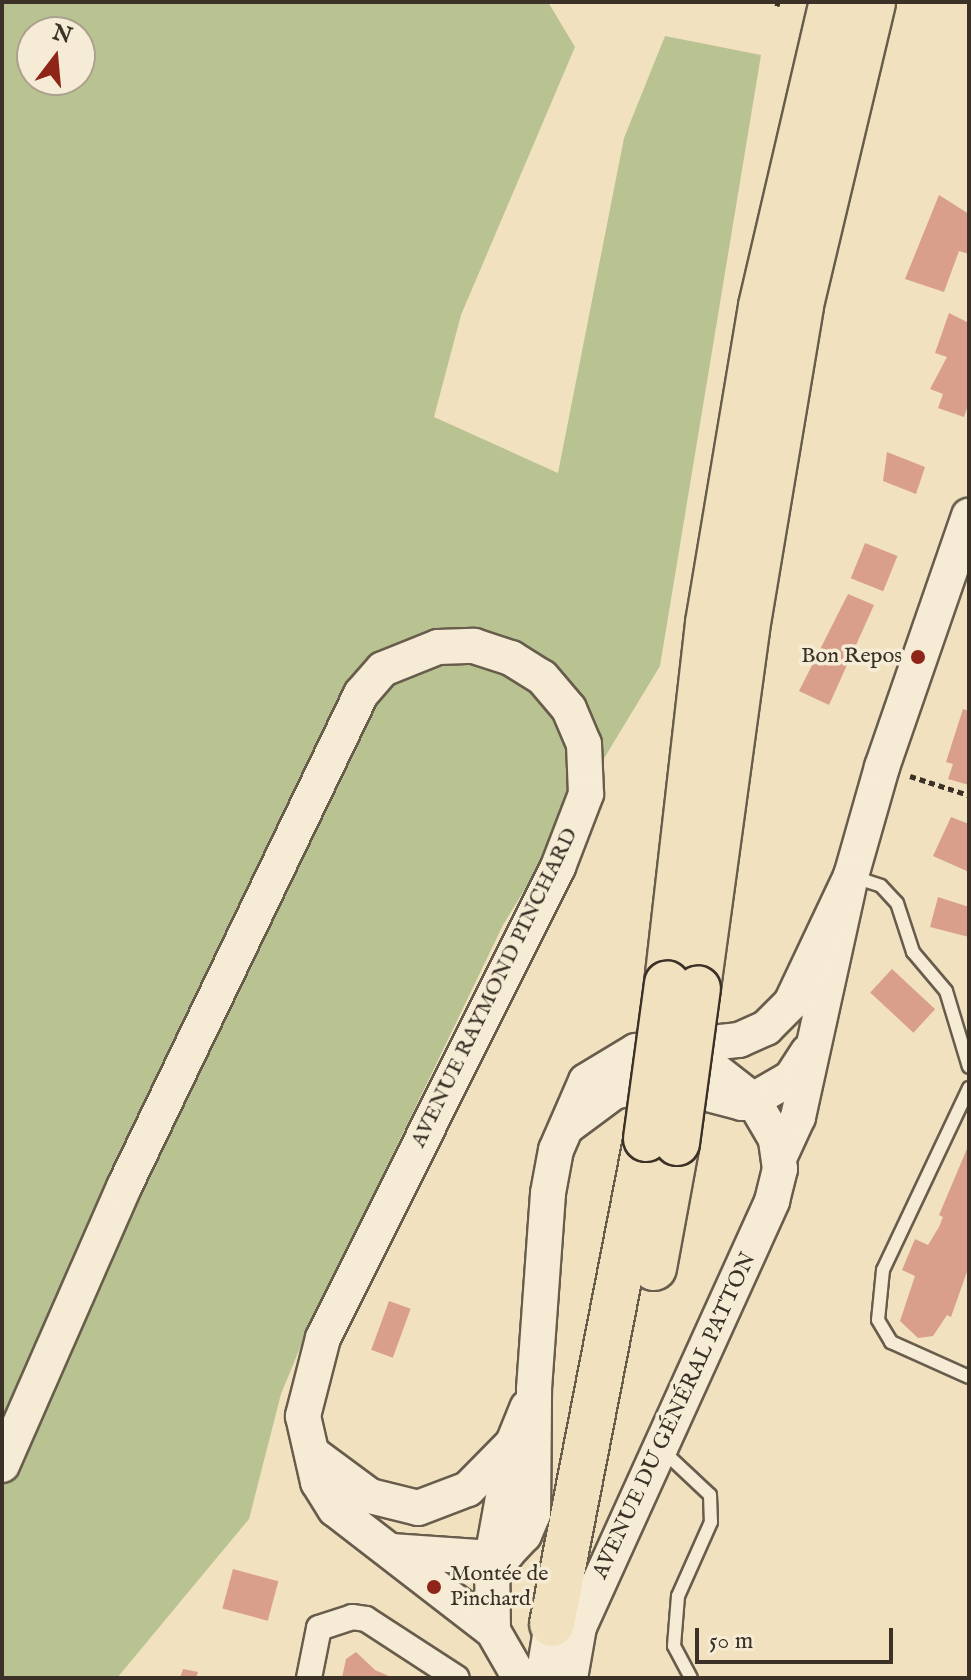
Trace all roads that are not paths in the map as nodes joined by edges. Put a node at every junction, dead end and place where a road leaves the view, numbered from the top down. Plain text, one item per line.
1 (832, 2) edge
2 (873, 2) edge
3 (969, 516) edge
4 (851, 876) junction
5 (682, 986) junction
6 (812, 1046) junction
7 (660, 1049) junction
8 (969, 1067) edge
9 (969, 1088) edge
10 (753, 1100) junction
11 (565, 1129) junction
12 (781, 1154) junction
13 (969, 1377) edge
14 (534, 1389) junction
15 (513, 1443) junction
16 (659, 1447) junction
17 (313, 1454) junction
18 (2, 1465) edge
19 (383, 1549) junction
20 (492, 1558) junction
21 (565, 1626) junction
22 (493, 1631) junction
23 (309, 1678) edge
24 (457, 1678) edge
25 (520, 1678) edge
26 (543, 1678) edge
27 (570, 1678) edge
28 (691, 1678) edge

1 - 5 highway
2 - 5 highway
3 - 4 street, AVENUE DU GÉNÉRAL PATTON
4 - 6 street, AVENUE DU GÉNÉRAL PATTON
4 - 7 street, AVENUE DU GÉNÉRAL PATTON
4 - 8 lane
5 - 21 highway, bridge
6 - 10 street, AVENUE DU GÉNÉRAL PATTON
6 - 12 street, AVENUE DU GÉNÉRAL PATTON
7 - 10 street
7 - 11 street, AVENUE DU GÉNÉRAL PATTON
9 - 13 lane
10 - 11 street
10 - 12 street
11 - 14 street, AVENUE DU GÉNÉRAL PATTON
12 - 16 street, AVENUE DU GÉNÉRAL PATTON
14 - 15 street
14 - 20 street
15 - 17 street
15 - 20 street
16 - 21 street, AVENUE DU GÉNÉRAL PATTON
16 - 28 lane
17 - 18 street, AVENUE RAYMOND PINCHARD
17 - 19 street, AVENUE RAYMOND PINCHARD
19 - 20 street
19 - 22 street, AVENUE RAYMOND PINCHARD
20 - 22 street
21 - 26 street, AVENUE DU GÉNÉRAL PATTON
21 - 27 street, AVENUE DU GÉNÉRAL PATTON
22 - 25 street, AVENUE RAYMOND PINCHARD
23 - 24 street

